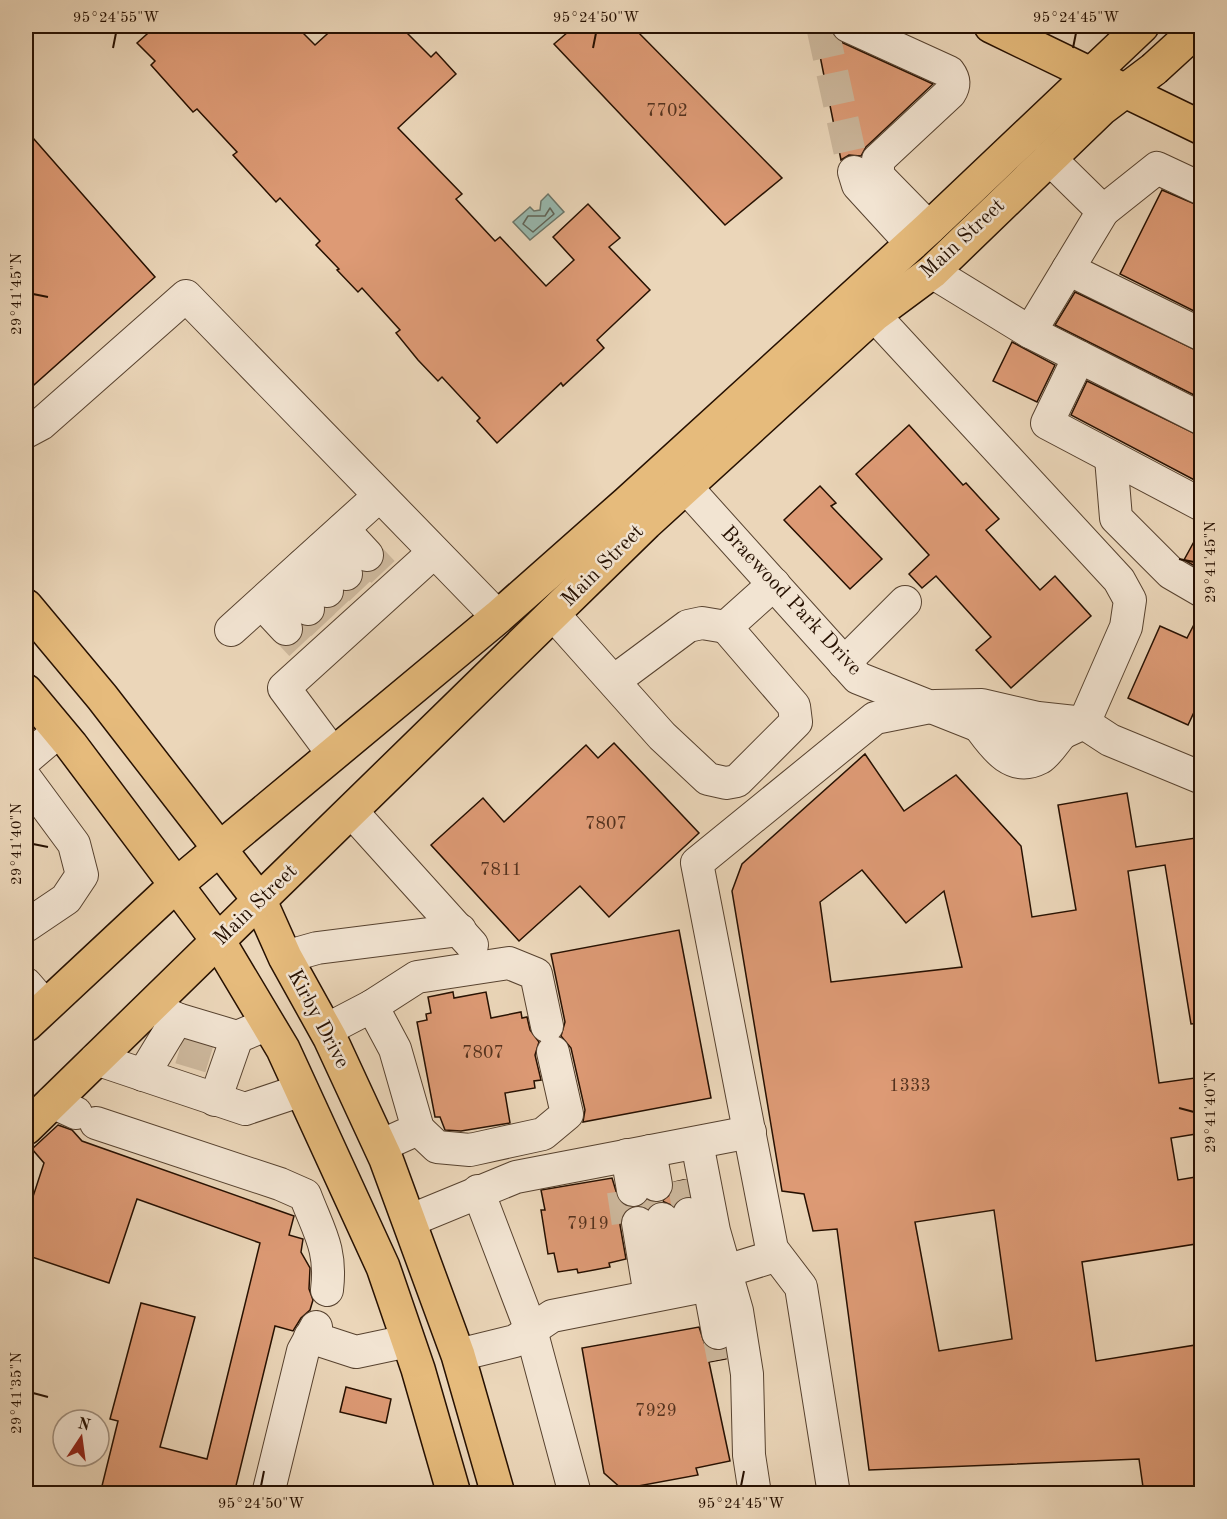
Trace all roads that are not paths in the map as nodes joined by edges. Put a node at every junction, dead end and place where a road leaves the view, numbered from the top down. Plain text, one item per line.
1 (848, 26) edge
2 (991, 26) edge
3 (1142, 26) edge
4 (1201, 26) edge
5 (1090, 75) junction
6 (1124, 91) junction
7 (1202, 128) edge
8 (1048, 158) junction
9 (854, 172) tunnel mouth
10 (1202, 189) edge
11 (1103, 211) junction
12 (920, 236) junction
13 (1068, 269) junction
14 (932, 272) junction
15 (874, 315) junction
16 (1030, 332) junction
17 (1202, 335) edge
18 (1079, 357) junction
19 (1202, 419) edge
20 (26, 432) edge
21 (1111, 458) junction
22 (677, 477) junction
23 (379, 496) junction
24 (1202, 506) edge
25 (434, 552) junction
26 (303, 566) junction
27 (774, 584) junction
28 (1202, 591) edge
29 (905, 602) dead end
30 (26, 606) edge
31 (341, 608) junction
32 (554, 615) junction
33 (498, 617) junction
34 (726, 627) junction
35 (231, 630) dead end
36 (844, 663) junction
37 (614, 681) junction
38 (26, 691) edge
39 (935, 706) junction
40 (1073, 728) junction
41 (59, 731) junction
42 (333, 754) junction
43 (26, 759) edge
44 (1202, 778) edge
45 (26, 779) edge
46 (352, 812) junction
47 (221, 848) junction
48 (176, 885) junction
49 (260, 901) junction
50 (26, 926) edge
51 (219, 942) junction
52 (285, 957) junction
53 (32, 1005) edge
54 (372, 1006) junction
55 (268, 1024) junction
56 (168, 1029) junction
57 (326, 1030) junction
58 (225, 1052) junction
59 (96, 1059) junction
60 (143, 1075) junction
61 (302, 1090) junction
62 (215, 1100) junction
63 (86, 1117) junction
64 (26, 1128) edge
65 (418, 1129) junction
66 (750, 1132) junction
67 (380, 1146) junction
68 (653, 1150) junction
69 (477, 1191) junction
70 (355, 1204) junction
71 (314, 1219) junction
72 (409, 1221) junction
73 (369, 1236) junction
74 (775, 1256) junction
75 (682, 1289) junction
76 (327, 1290) dead end
77 (531, 1329) junction
78 (408, 1341) junction
79 (458, 1355) junction
80 (749, 1455) junction
81 (268, 1494) edge
82 (454, 1494) edge
83 (498, 1494) edge
84 (575, 1494) edge
85 (754, 1494) edge
86 (834, 1494) edge

1 - 12 street
2 - 5 main road
3 - 5 main road, Main Street
4 - 6 main road, Main Street, bridge
5 - 6 main road
5 - 12 main road, Main Street
6 - 7 main road
6 - 8 main road, Main Street
8 - 11 street
8 - 14 main road, Main Street
9 - 12 street
10 - 11 street
11 - 13 street
12 - 22 main road, Main Street
13 - 16 street
13 - 17 street
14 - 15 main road, Main Street
14 - 16 street
15 - 22 main road, Main Street
15 - 40 street
16 - 18 street
18 - 19 street
18 - 21 street
20 - 23 street
21 - 24 street
21 - 28 street
22 - 27 street, Braewood Park Drive
22 - 32 main road, Main Street
22 - 33 main road, Main Street
23 - 25 street
23 - 26 street
25 - 31 street
25 - 33 street
26 - 31 street
26 - 31 street
26 - 31 street
26 - 35 street
27 - 34 street
27 - 36 street, Braewood Park Drive
29 - 36 street
30 - 47 main road, Kirby Drive
31 - 42 street
32 - 37 street
32 - 46 main road, Main Street
33 - 42 main road, Main Street
34 - 37 street
34 - 37 street
36 - 39 street, Braewood Park Drive
38 - 41 main road
39 - 40 street
39 - 40 street, Braewood Park Drive
39 - 66 street
40 - 44 street
41 - 43 street
41 - 48 main road
42 - 47 main road, Main Street
45 - 50 street
46 - 49 main road, Main Street
46 - 52 street
47 - 48 main road, Main Street
47 - 49 main road, Kirby Drive
48 - 51 main road
48 - 53 main road, Main Street
49 - 51 main road, Main Street
49 - 52 main road, Kirby Drive
51 - 55 main road
51 - 56 main road, Main Street
52 - 57 main road, Kirby Drive
54 - 57 street
54 - 65 street
54 - 65 street
55 - 58 street
55 - 61 main road
56 - 58 street
56 - 59 main road, Main Street
56 - 60 street
57 - 67 main road, Kirby Drive
58 - 62 street
59 - 60 street
59 - 63 main road, Main Street
60 - 62 street
61 - 62 street
61 - 70 main road
63 - 64 main road, Main Street
63 - 71 street
65 - 67 street
66 - 68 street
66 - 74 street
67 - 72 main road, Kirby Drive
68 - 68 street
68 - 69 street
68 - 75 street
69 - 72 street
69 - 77 street
70 - 71 street
70 - 73 main road
71 - 76 street
72 - 73 main road
72 - 79 main road, Kirby Drive
73 - 78 main road
74 - 75 street
74 - 86 street
75 - 75 street
75 - 77 street
75 - 80 street
75 - 80 street
77 - 79 street
77 - 84 street
78 - 81 street
78 - 82 main road
79 - 83 main road, Kirby Drive
80 - 85 street

